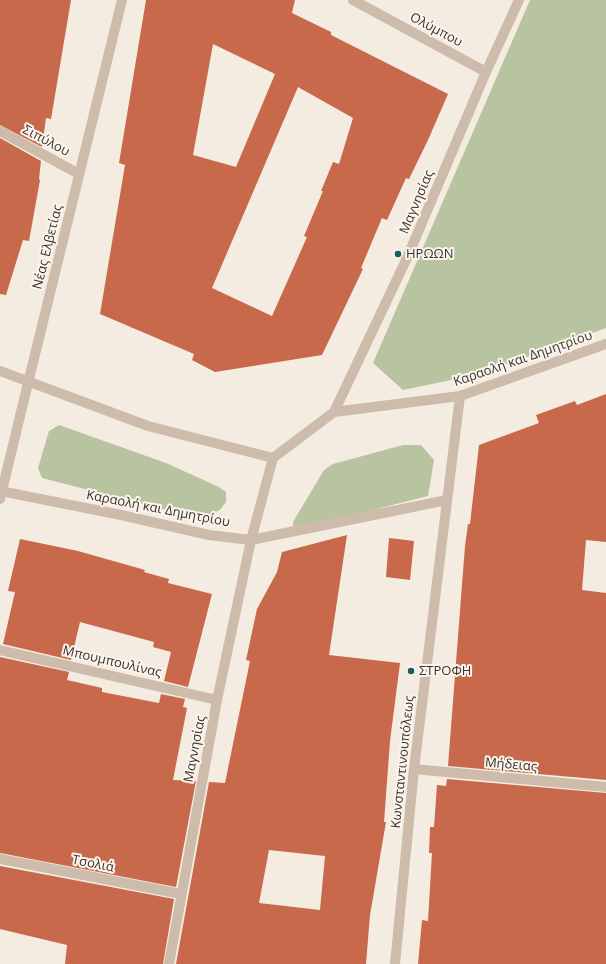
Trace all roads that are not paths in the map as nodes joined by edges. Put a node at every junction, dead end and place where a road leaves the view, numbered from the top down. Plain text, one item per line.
1 (122, 0) edge
2 (353, 0) edge
3 (519, 0) edge
4 (486, 72) junction
5 (0, 131) edge
6 (79, 174) junction
7 (606, 344) edge
8 (0, 371) edge
9 (28, 383) junction
10 (460, 396) junction
11 (334, 412) junction
12 (273, 458) junction
13 (1, 494) edge
14 (447, 500) junction
15 (251, 540) junction
16 (0, 650) edge
17 (217, 700) junction
18 (414, 769) junction
19 (606, 787) edge
20 (0, 859) edge
21 (181, 894) junction
22 (169, 964) edge
23 (395, 964) edge

1 - 6 street, Νέας Ελβετίας
2 - 4 street, Ολύμπου
3 - 4 street, Μαγνησίας
4 - 11 street, Μαγνησίας
5 - 6 street, Σιπύλου
6 - 9 street, Νέας Ελβετίας
7 - 10 street, Καραολή και Δημητρίου
8 - 9 street
9 - 12 street
9 - 13 street, Νέας Ελβετίας
10 - 11 street, Καραολή και Δημητρίου
10 - 14 street, Κωνσταντινουπόλεως
11 - 12 street, Καραολή και Δημητρίου
12 - 15 street
13 - 15 street, Καραολή και Δημητρίου
14 - 15 street, Καραολή και Δημητρίου
14 - 18 street, Κωνσταντινουπόλεως
15 - 17 street, Μαγνησίας
16 - 17 street, Μπουμπουλίνας
17 - 21 street, Μαγνησίας
18 - 19 street, Μήδειας
18 - 23 street, Κωνσταντινουπόλεως
20 - 21 street, Τσολιά
21 - 22 street, Μαγνησίας

